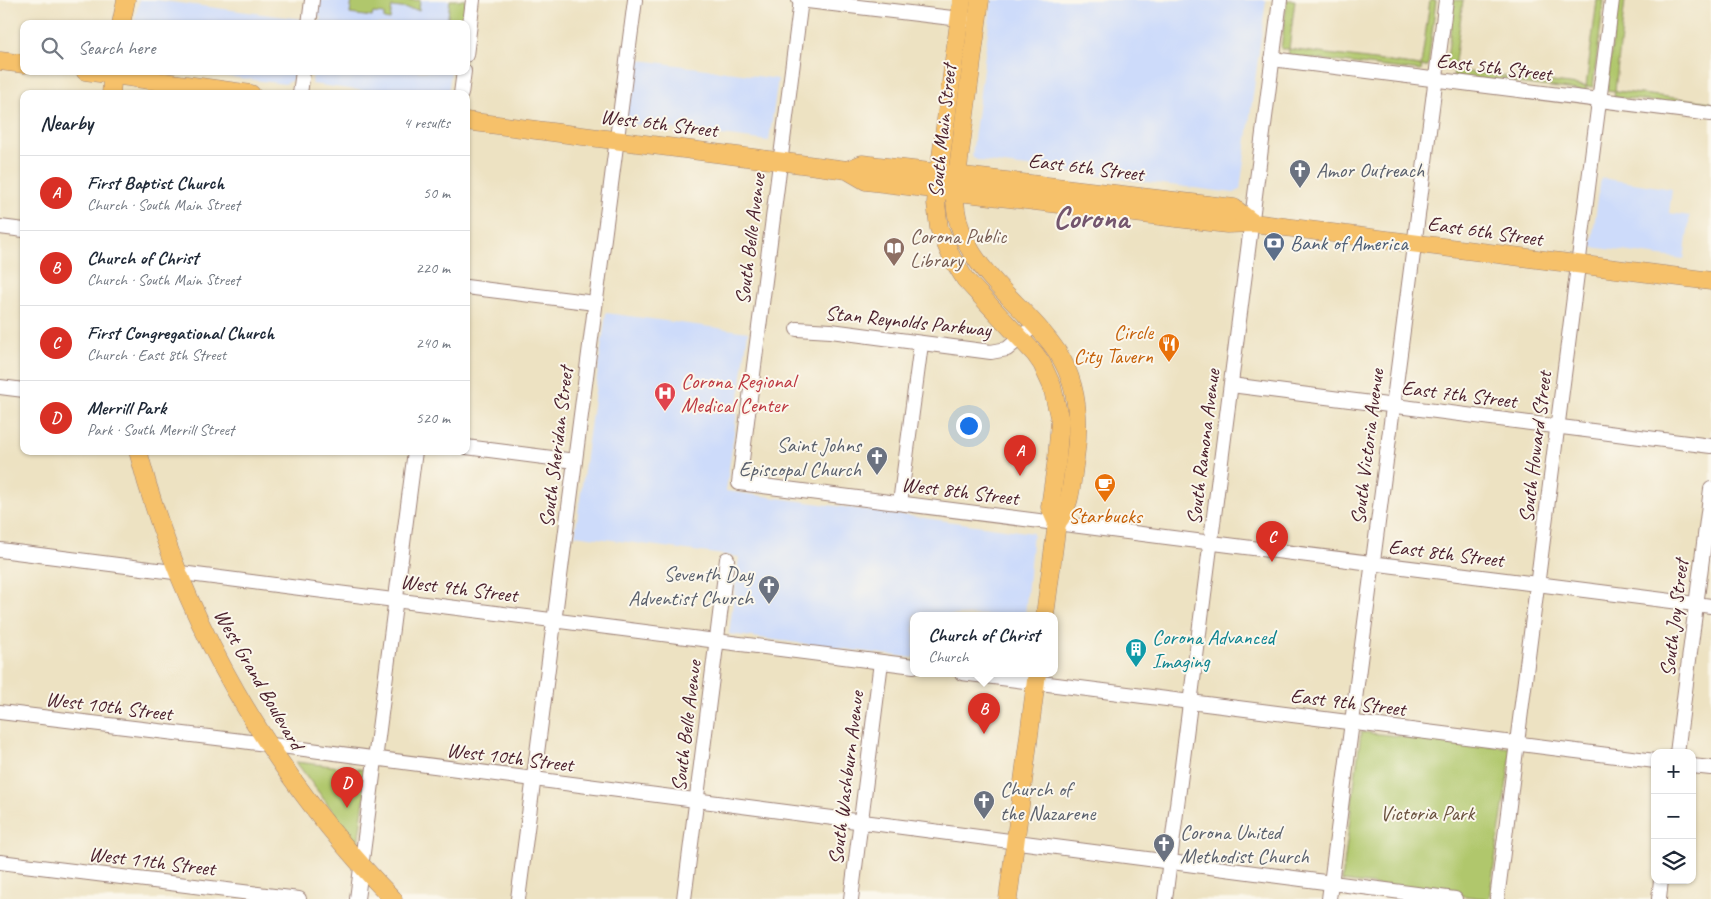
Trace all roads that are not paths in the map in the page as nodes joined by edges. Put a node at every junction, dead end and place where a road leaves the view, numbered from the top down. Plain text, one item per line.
1 (126, 0) edge
2 (312, 0) edge
3 (474, 0) edge
4 (634, 0) edge
5 (800, 0) edge
6 (962, 0) edge
7 (980, 0) edge
8 (1280, 0) edge
9 (1446, 0) edge
10 (1612, 0) edge
11 (122, 20) edge
12 (310, 20) edge
13 (968, 20) junction
14 (470, 28) edge
15 (1272, 59) junction
16 (0, 61) edge
17 (20, 64) edge
18 (113, 75) edge
19 (126, 75) edge
20 (302, 75) edge
21 (463, 75) edge
22 (1435, 79) junction
23 (111, 90) edge
24 (225, 90) edge
25 (300, 90) edge
26 (462, 90) edge
27 (1599, 100) junction
28 (1711, 114) edge
29 (470, 122) edge
30 (616, 140) junction
31 (780, 160) junction
32 (938, 181) junction
33 (956, 182) junction
34 (1253, 223) junction
35 (0, 227) edge
36 (20, 230) edge
37 (1414, 244) junction
38 (1578, 266) junction
39 (1711, 281) edge
40 (470, 287) edge
41 (595, 303) junction
42 (1035, 325) junction
43 (797, 329) dead end
44 (1021, 338) junction
45 (921, 344) junction
46 (1231, 385) junction
47 (0, 387) edge
48 (20, 390) edge
49 (1393, 405) junction
50 (1558, 426) junction
51 (1711, 446) edge
52 (470, 448) edge
53 (139, 455) edge
54 (414, 455) edge
55 (575, 461) junction
56 (740, 483) joint
57 (1711, 489) edge
58 (900, 504) junction
59 (1057, 524) junction
60 (1211, 543) junction
61 (0, 550) edge
62 (727, 559) dead end
63 (1372, 564) junction
64 (178, 573) junction
65 (1537, 584) junction
66 (396, 601) junction
67 (1696, 604) junction
68 (1711, 606) edge
69 (1045, 612) edge
70 (554, 619) junction
71 (717, 640) junction
72 (881, 662) junction
73 (910, 666) edge
74 (1022, 677) edge
75 (1037, 678) edge
76 (1190, 702) junction
77 (0, 712) edge
78 (1352, 722) junction
79 (1517, 744) junction
80 (267, 745) junction
81 (1678, 749) edge
82 (375, 759) junction
83 (1651, 761) edge
84 (1696, 766) edge
85 (1711, 768) edge
86 (534, 780) junction
87 (696, 801) junction
88 (861, 822) junction
89 (1015, 843) junction
90 (0, 862) edge
91 (1170, 863) junction
92 (361, 865) junction
93 (1331, 882) junction
94 (1661, 884) edge
95 (299, 899) edge
96 (357, 899) edge
97 (393, 899) edge
98 (518, 899) edge
99 (684, 899) edge
100 (851, 899) edge
101 (1008, 899) edge
102 (1165, 899) edge
103 (1329, 899) edge
104 (1455, 899) edge
105 (1497, 899) edge
106 (1659, 899) edge

1 - 11 main road
2 - 12 street
3 - 14 street
4 - 30 street, South Sheridan Street
5 - 13 street
5 - 31 street, South Belle Avenue
6 - 13 main road, South Main Street
7 - 13 main road, South Main Street
8 - 15 street, South Ramona Avenue
9 - 22 street, South Victoria Avenue
10 - 27 street, South Howard Street
13 - 32 main road, South Main Street
13 - 33 main road, South Main Street
15 - 22 street, East 5th Street
15 - 34 street, South Ramona Avenue
16 - 17 main road
18 - 23 main road
19 - 24 main road
20 - 25 street
21 - 26 street
22 - 27 street, East 5th Street
22 - 37 street, South Victoria Avenue
27 - 28 street, East 5th Street
27 - 38 street, South Howard Street
29 - 30 main road, West 6th Street
30 - 31 main road, West 6th Street
30 - 41 street, South Sheridan Street
31 - 32 main road, West 6th Street
31 - 56 street, South Belle Avenue
32 - 33 main road, East 6th Street
32 - 44 main road, South Main Street
33 - 34 main road, East 6th Street
33 - 42 main road, South Main Street
34 - 37 main road, East 6th Street
34 - 46 street, South Ramona Avenue
35 - 36 street
37 - 38 main road, East 6th Street
37 - 49 street, South Victoria Avenue
38 - 39 main road, East 6th Street
38 - 50 street, South Howard Street
40 - 41 street
41 - 55 street, South Sheridan Street
42 - 44 street, Stan Reynolds Parkway
42 - 59 main road, South Main Street
43 - 45 street, Stan Reynolds Parkway
44 - 45 street, Stan Reynolds Parkway
44 - 59 main road, South Main Street
45 - 58 street
46 - 49 street, East 7th Street
46 - 60 street, South Ramona Avenue
47 - 48 street
49 - 50 street, East 7th Street
49 - 63 street, South Victoria Avenue
50 - 51 street, East 7th Street
50 - 65 street, South Howard Street
52 - 55 street
53 - 64 main road, West Grand Boulevard
54 - 66 street
55 - 70 street, South Sheridan Street
56 - 58 street, West 8th Street
57 - 67 street, South Joy Street
58 - 59 street, West 8th Street
59 - 60 street, East 8th Street
59 - 69 main road, South Main Street
60 - 63 street, East 8th Street
60 - 76 street, South Ramona Avenue
61 - 64 street, West 9th Street
62 - 71 street, South Belle Avenue
63 - 65 street, East 8th Street
63 - 78 street, South Victoria Avenue
64 - 66 street, West 9th Street
64 - 80 main road, West Grand Boulevard
65 - 67 street, East 8th Street
65 - 79 street, South Howard Street
66 - 70 street, West 9th Street
66 - 82 street
67 - 68 street, East 8th Street
67 - 81 street, South Joy Street
70 - 71 street, West 9th Street
70 - 86 street, South Sheridan Street
71 - 72 street, West 9th Street
71 - 87 street, South Belle Avenue
72 - 73 street, West 9th Street
72 - 88 street, South Washburn Avenue
74 - 75 street
75 - 76 street, East 9th Street
75 - 89 main road
76 - 78 street, East 9th Street
76 - 91 street, South Ramona Avenue
77 - 80 street, West 10th Street
78 - 79 street, East 9th Street
78 - 93 street, South Victoria Avenue
79 - 83 street, East 9th Street
79 - 105 street, South Howard Street
80 - 82 street, West 10th Street
80 - 92 main road, West Grand Boulevard
82 - 86 street, West 10th Street
82 - 92 street
84 - 85 street
86 - 87 street, West 10th Street
86 - 98 street, South Sheridan Street
87 - 88 street, West 10th Street
87 - 99 street, South Belle Avenue
88 - 89 street, West 10th Street
88 - 100 street, South Washburn Avenue
89 - 91 street, West 10th Street
89 - 101 main road
90 - 95 street, West 11th Street
91 - 93 street, West 10th Street
91 - 102 street, South Ramona Avenue
92 - 96 street
92 - 97 main road, West Grand Boulevard
93 - 103 street, South Victoria Avenue
93 - 104 street, West 10th Street
94 - 106 street

